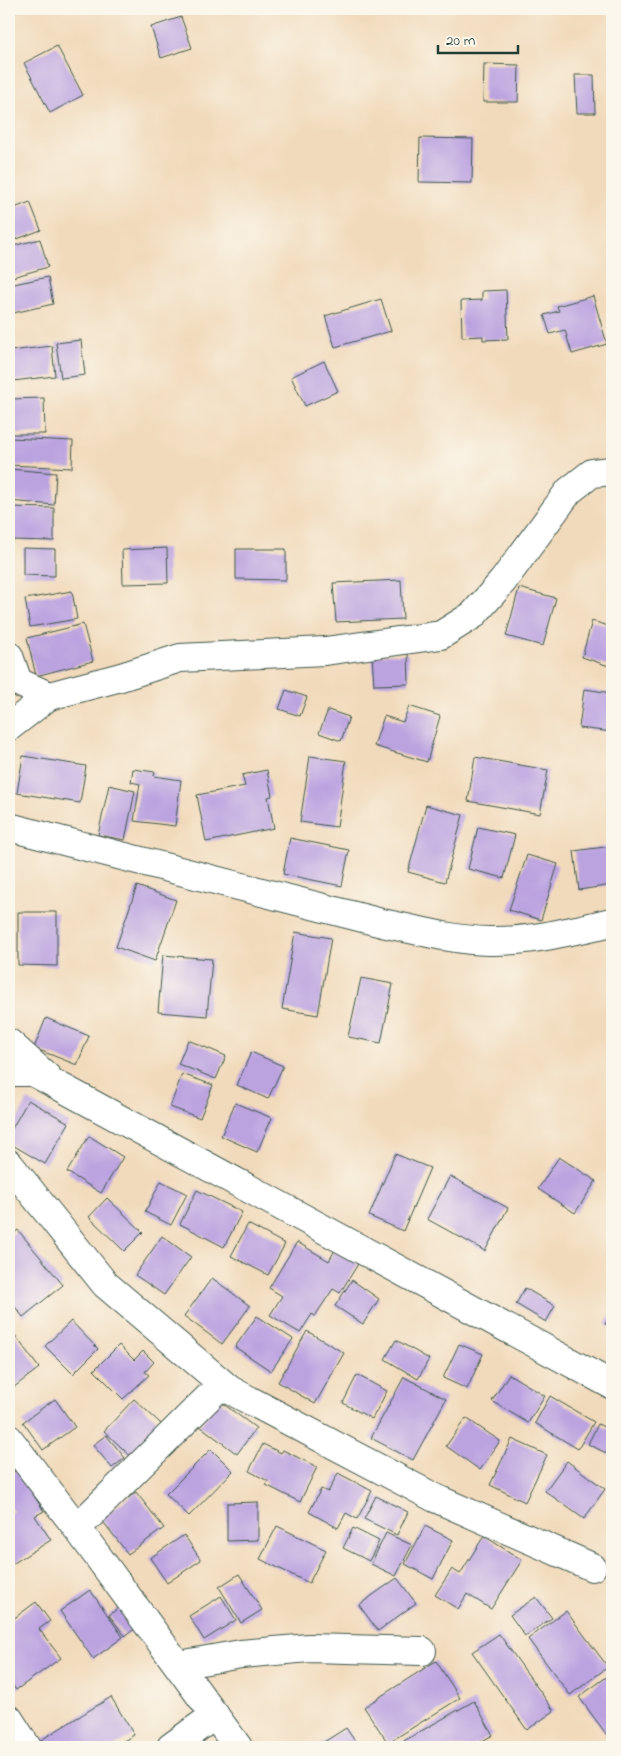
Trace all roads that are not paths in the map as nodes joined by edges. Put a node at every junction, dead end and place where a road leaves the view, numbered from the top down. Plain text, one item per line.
1 (612, 471) edge
2 (9, 656) edge
3 (49, 696) junction
4 (9, 727) edge
5 (9, 828) edge
6 (612, 922) edge
7 (9, 1043) edge
8 (9, 1072) edge
9 (58, 1087) junction
10 (9, 1164) edge
11 (222, 1384) junction
12 (612, 1386) edge
13 (9, 1439) edge
14 (78, 1528) junction
15 (592, 1567) dead end
16 (422, 1651) dead end
17 (178, 1665) junction
18 (214, 1715) junction
19 (9, 1719) edge
20 (27, 1747) edge
21 (171, 1747) edge
22 (238, 1747) edge

1 - 3 street
2 - 3 street
3 - 4 street
5 - 6 street
7 - 9 street
8 - 9 street
9 - 12 street
10 - 11 street
11 - 14 street
11 - 15 street
13 - 14 street
14 - 17 street
16 - 17 street
17 - 18 street
18 - 21 street
18 - 22 street
19 - 20 street

